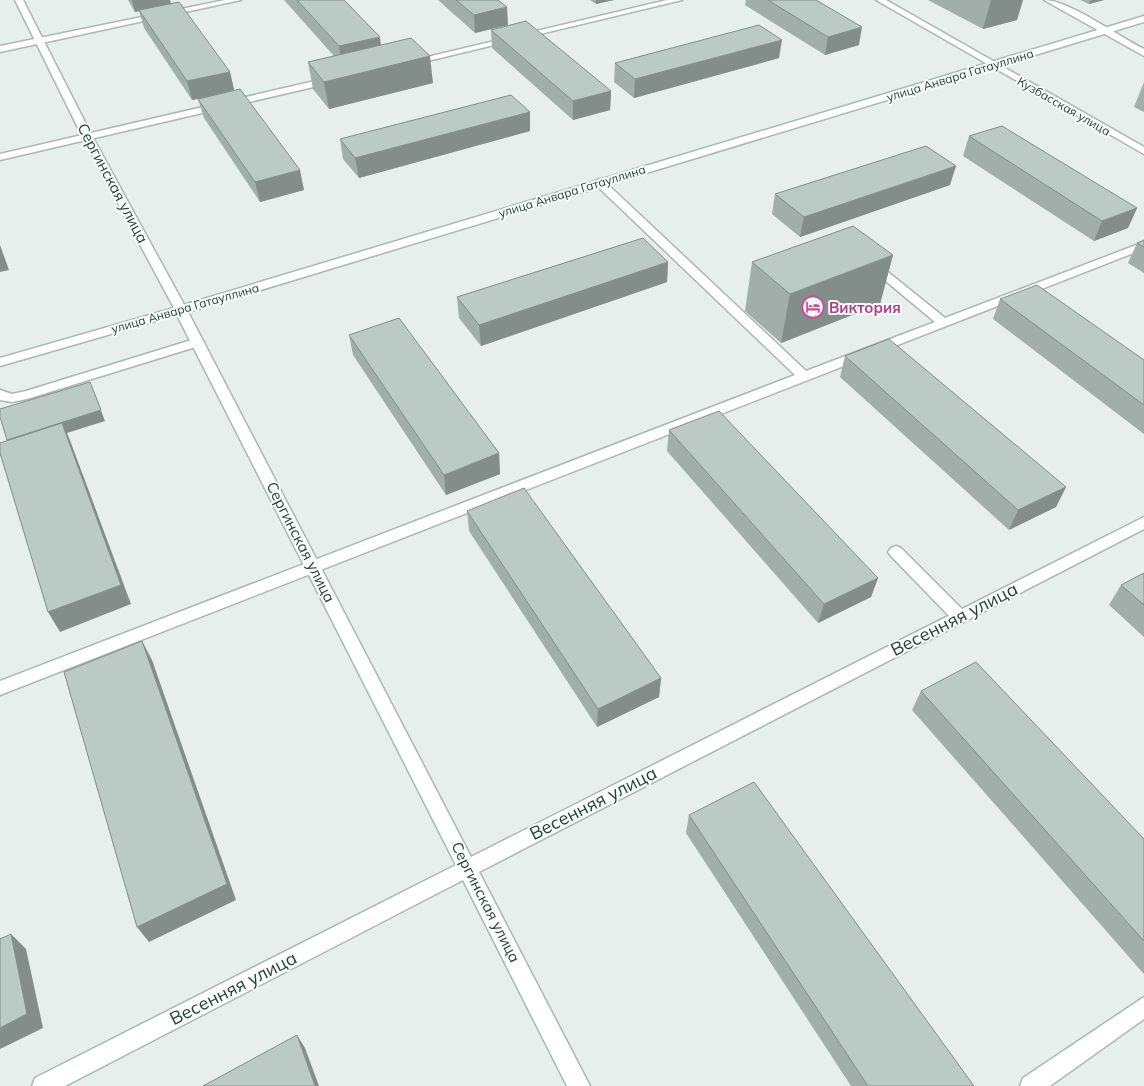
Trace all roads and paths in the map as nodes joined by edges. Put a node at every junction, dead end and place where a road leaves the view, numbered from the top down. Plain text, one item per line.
1 (19, 0) edge
2 (237, 0) edge
3 (678, 0) edge
4 (880, 0) edge
5 (1048, 0) edge
6 (225, 1) edge
7 (1144, 19) edge
8 (1102, 32) junction
9 (38, 40) junction
10 (0, 49) edge
11 (1144, 53) edge
12 (400, 64) edge
13 (992, 66) junction
14 (343, 77) edge
15 (87, 136) junction
16 (1144, 151) edge
17 (0, 157) edge
18 (599, 182) junction
19 (1144, 246) edge
20 (879, 270) edge
21 (181, 310) junction
22 (944, 323) junction
23 (198, 342) junction
24 (0, 362) edge
25 (805, 377) junction
26 (0, 394) edge
27 (1144, 522) edge
28 (896, 552) dead end
29 (313, 566) junction
30 (959, 616) junction
31 (0, 688) edge
32 (468, 866) junction
33 (1144, 1008) edge
34 (44, 1086) edge
35 (579, 1086) edge
36 (1031, 1086) edge

1 - 9 street, Сергинская улица
2 - 6 street
3 - 12 street
4 - 13 street, Кузбасская улица
5 - 8 street
6 - 9 street
7 - 8 street, улица Анвара Гатауллина
8 - 11 street
8 - 13 street, улица Анвара Гатауллина
9 - 10 street
9 - 15 street, Сергинская улица
13 - 16 street, Кузбасская улица
13 - 18 street, улица Анвара Гатауллина
14 - 15 street
15 - 17 street
15 - 21 street, Сергинская улица
18 - 21 street, улица Анвара Гатауллина
18 - 25 street
19 - 22 street
20 - 22 street
21 - 23 street, Сергинская улица
21 - 24 street, улица Анвара Гатауллина
22 - 25 street
23 - 26 street
23 - 29 street, Сергинская улица
25 - 29 street
27 - 30 street, Весенняя улица
28 - 30 street
29 - 31 street
29 - 32 street, Сергинская улица
30 - 32 street, Весенняя улица
32 - 34 street, Весенняя улица
32 - 35 street, Сергинская улица
33 - 36 street

